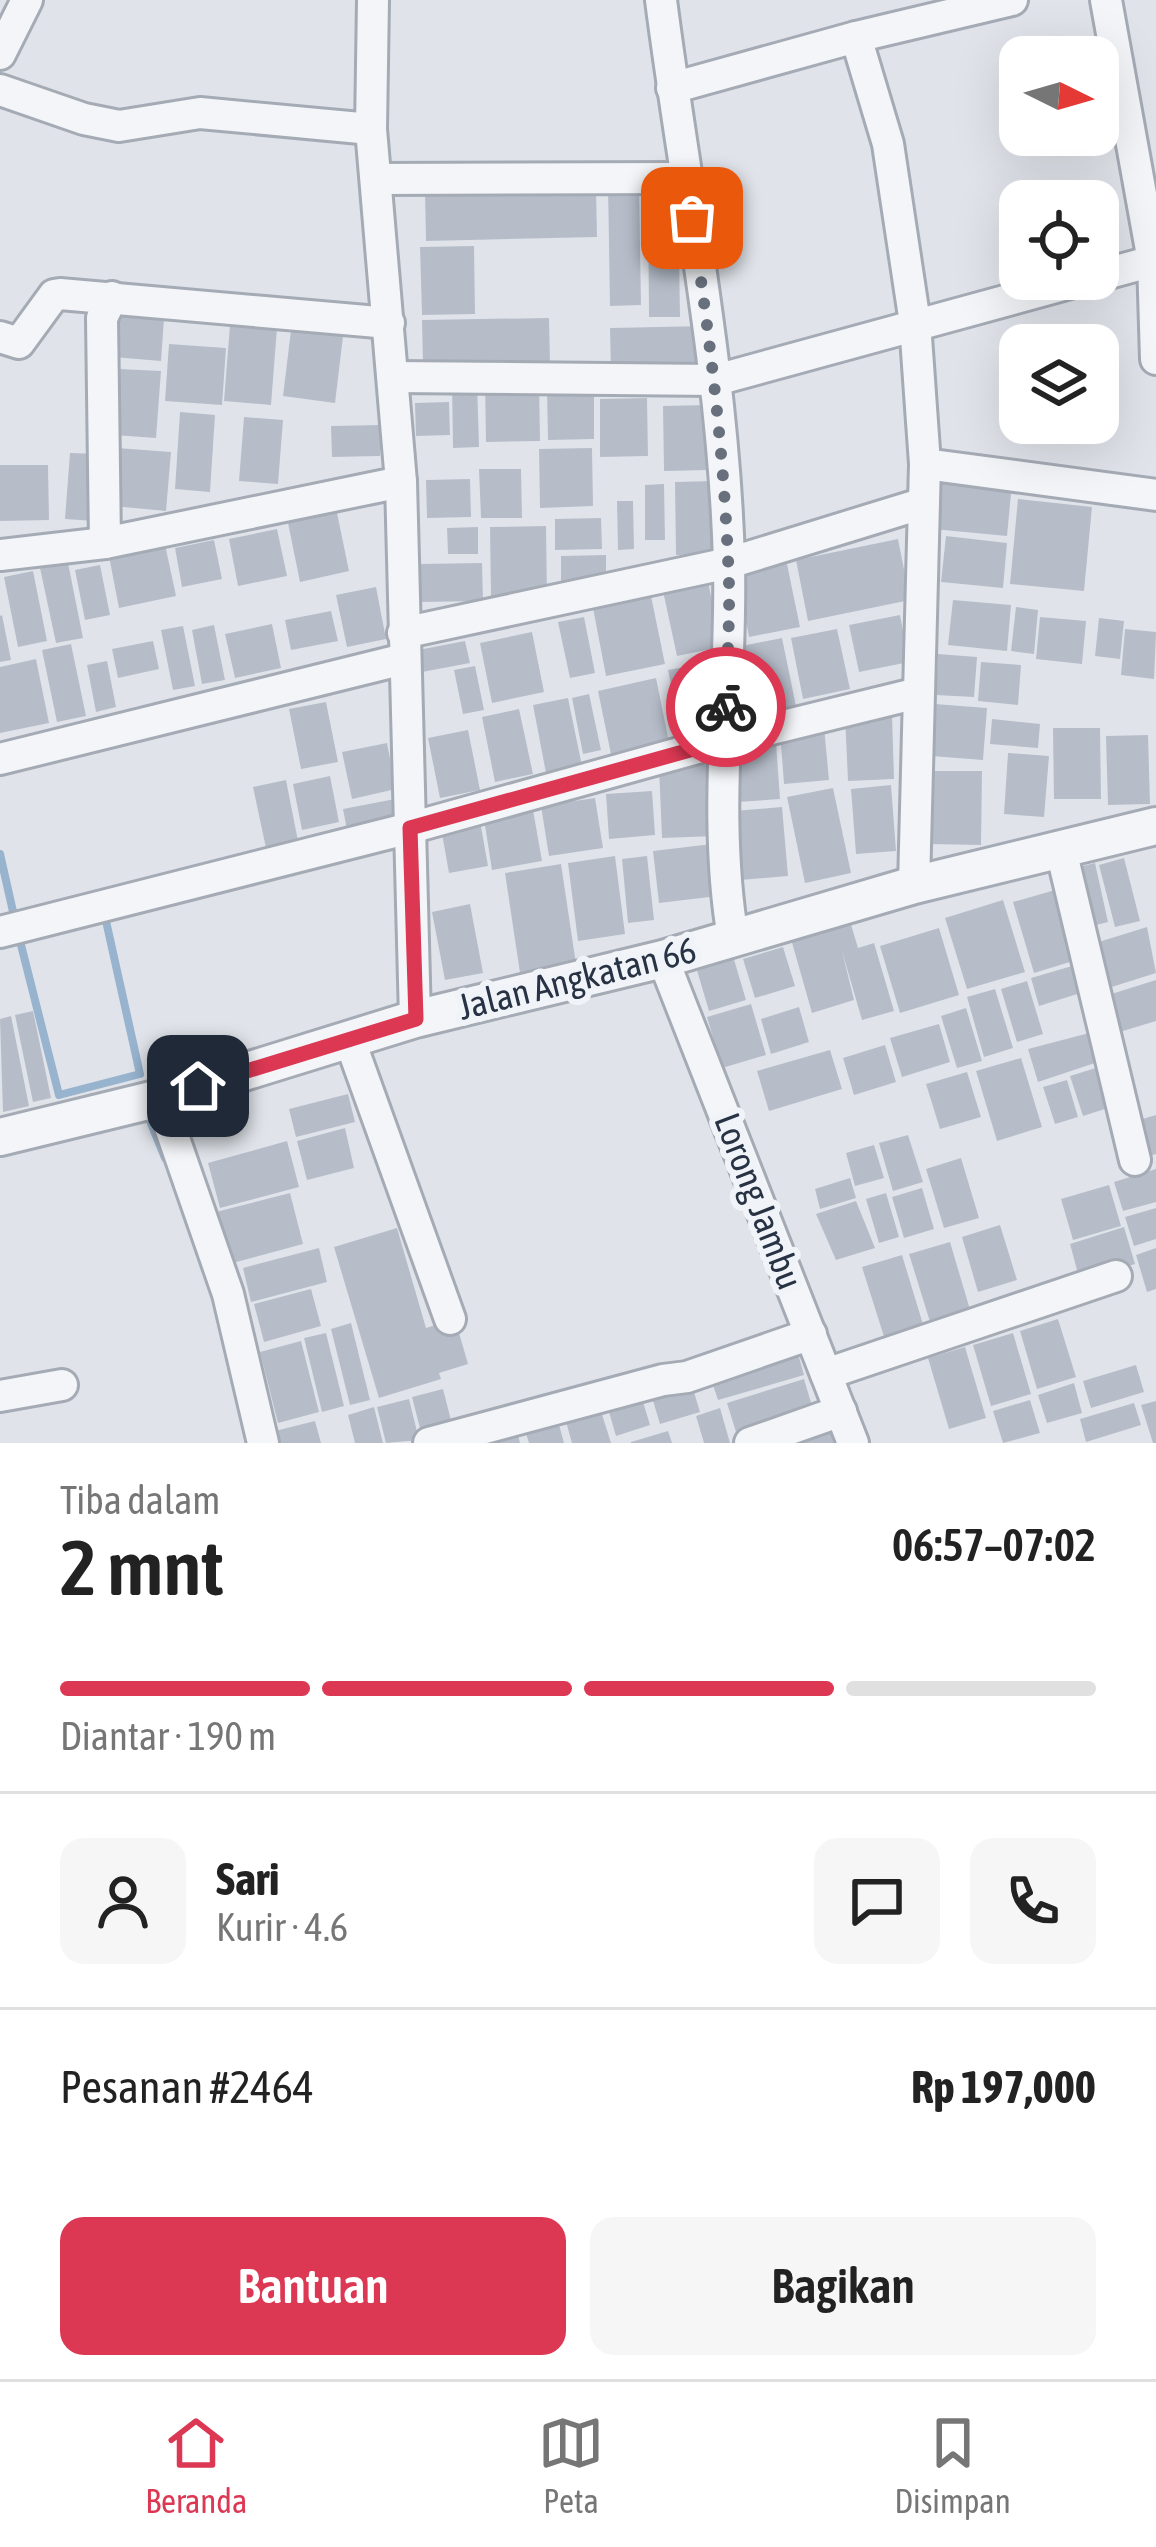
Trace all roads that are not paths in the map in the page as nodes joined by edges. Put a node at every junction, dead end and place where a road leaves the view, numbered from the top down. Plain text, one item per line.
1 (27, 0) edge
2 (373, 0) edge
3 (662, 0) edge
4 (1012, 0) edge
5 (1106, 0) edge
6 (856, 37) junction
7 (0, 54) edge
8 (672, 88) junction
9 (0, 90) edge
10 (371, 129) junction
11 (686, 178) junction
12 (376, 179) junction
13 (1153, 261) edge
14 (1119, 270) edge
15 (112, 297) junction
16 (1004, 300) edge
17 (389, 323) junction
18 (915, 323) junction
19 (0, 338) edge
20 (1156, 358) edge
21 (392, 377) junction
22 (716, 380) junction
23 (925, 464) junction
24 (401, 482) junction
25 (1156, 495) edge
26 (924, 503) junction
27 (105, 543) junction
28 (0, 556) edge
29 (729, 563) junction
30 (404, 646) junction
31 (918, 693) junction
32 (726, 740) junction
33 (2, 759) edge
34 (1156, 826) edge
35 (410, 828) junction
36 (1061, 850) junction
37 (914, 885) junction
38 (0, 932) edge
39 (733, 938) junction
40 (664, 959) junction
41 (416, 1019) junction
42 (350, 1041) junction
43 (149, 1100) junction
44 (0, 1137) edge
45 (1135, 1160) dead end
46 (1117, 1276) dead end
47 (450, 1318) dead end
48 (811, 1334) junction
49 (826, 1374) junction
50 (62, 1385) dead end
51 (0, 1396) edge
52 (841, 1411) junction
53 (263, 1443) edge
54 (429, 1443) edge
55 (750, 1443) edge
56 (853, 1443) edge

1 - 7 street
2 - 10 street
3 - 8 street
4 - 6 street
5 - 13 street
6 - 8 street
6 - 18 street
8 - 11 street
9 - 10 street
10 - 12 street
11 - 12 street
11 - 22 street
12 - 17 street
13 - 14 street
13 - 20 street
15 - 17 street
15 - 19 street
15 - 27 street
16 - 18 street
17 - 21 street
18 - 22 street
18 - 23 street
21 - 22 street
21 - 24 street
22 - 29 street
23 - 25 street
23 - 26 street
24 - 27 street
24 - 30 street
26 - 29 street
26 - 31 street
27 - 28 street
29 - 30 street
29 - 32 street
30 - 33 street
30 - 35 street
31 - 32 street
31 - 37 street
32 - 35 street
32 - 39 street
34 - 36 street, Jalan Angkatan 66
35 - 38 street
35 - 41 street
36 - 37 street, Jalan Angkatan 66
36 - 45 street
37 - 39 street, Jalan Angkatan 66
39 - 40 street, Jalan Angkatan 66
40 - 41 street, Jalan Angkatan 66
40 - 48 street, Lorong Jambu
41 - 42 street, Jalan Angkatan 66
42 - 43 street, Jalan Angkatan 66
42 - 47 street
43 - 44 street, Jalan Angkatan 66
43 - 53 street
46 - 49 street
48 - 49 street, Lorong Jambu
48 - 54 street
49 - 52 street, Lorong Jambu
50 - 51 street
52 - 55 street
52 - 56 street, Lorong Jambu

